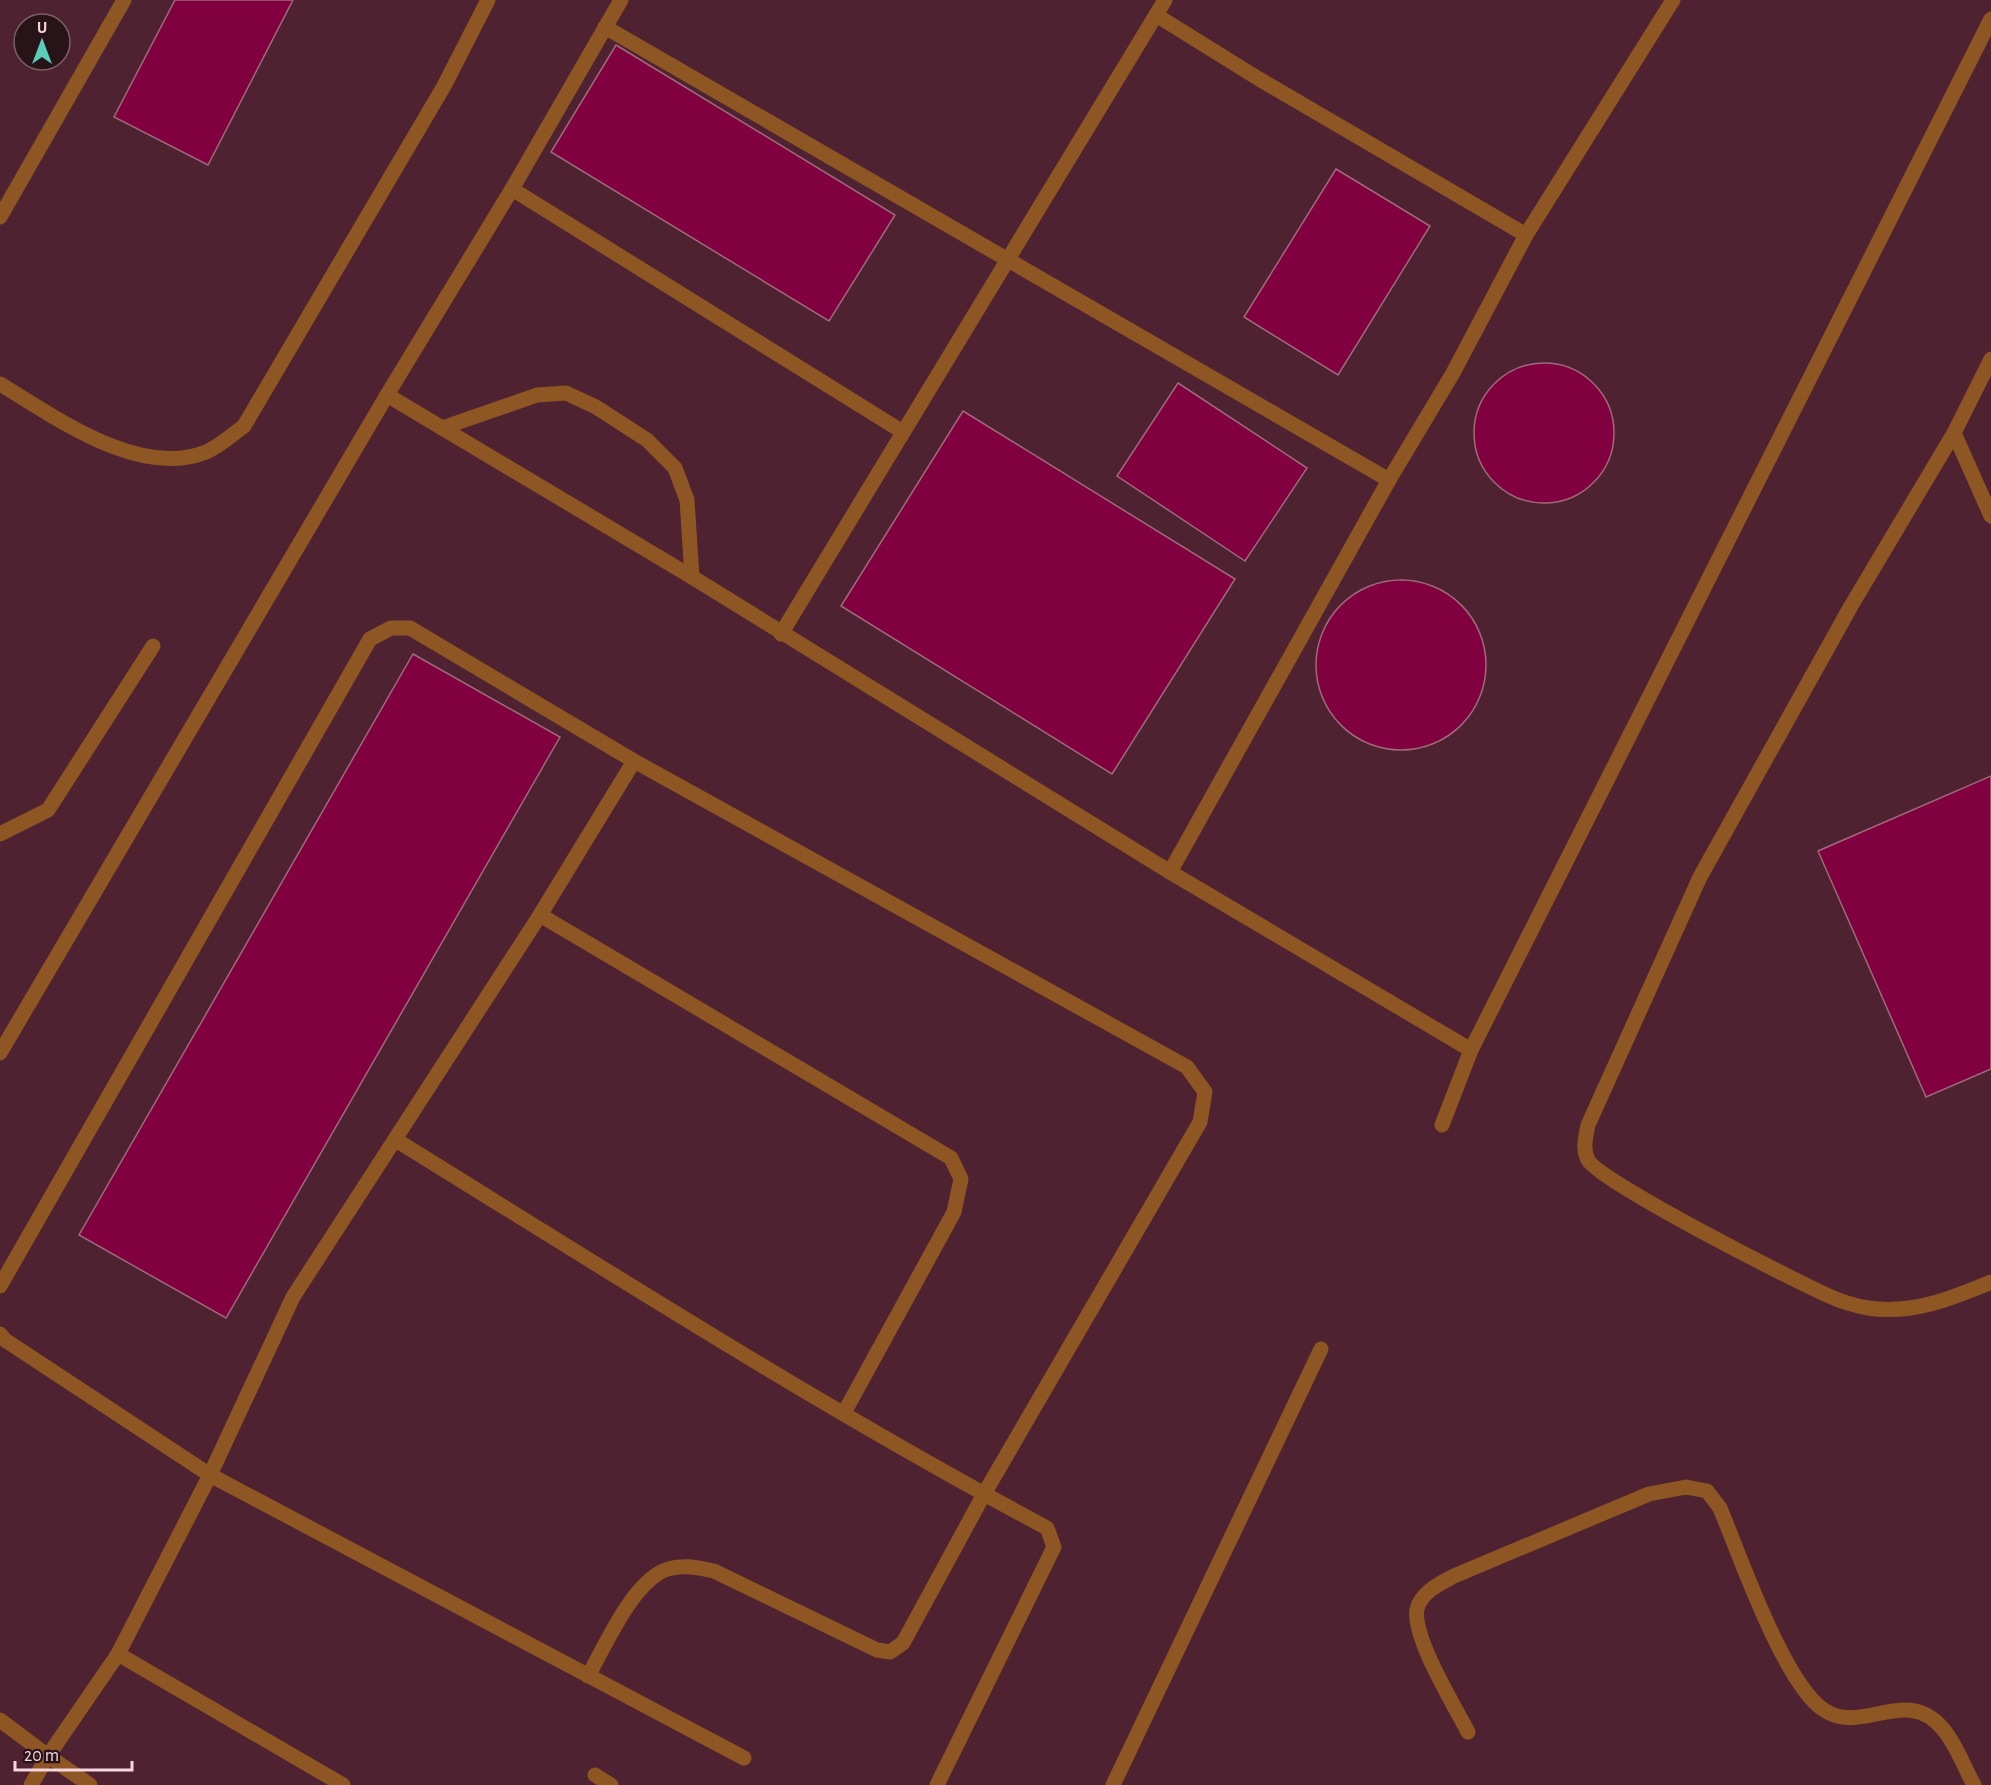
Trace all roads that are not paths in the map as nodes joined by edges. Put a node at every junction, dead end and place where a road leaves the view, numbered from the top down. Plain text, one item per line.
1 (124, 0) edge
2 (621, 0) edge
3 (1165, 0) edge
4 (1673, 0) edge
5 (484, 1) edge
6 (1156, 15) junction
7 (1991, 19) edge
8 (605, 27) junction
9 (512, 189) junction
10 (0, 217) edge
11 (1526, 235) junction
12 (1007, 259) junction
13 (1991, 359) edge
14 (0, 384) edge
15 (387, 395) junction
16 (442, 428) junction
17 (903, 432) junction
18 (1954, 434) junction
19 (1389, 480) junction
20 (1991, 516) edge
21 (692, 577) junction
22 (782, 634) junction
23 (153, 646) dead end
24 (634, 760) junction
25 (0, 834) edge
26 (1170, 872) junction
27 (540, 915) junction
28 (1471, 1050) junction
29 (0, 1053) edge
30 (1442, 1125) dead end
31 (396, 1140) junction
32 (1991, 1282) edge
33 (0, 1286) edge
34 (0, 1334) edge
35 (1321, 1349) dead end
36 (844, 1413) junction
37 (210, 1475) junction
38 (984, 1494) junction
39 (118, 1654) junction
40 (588, 1676) junction
41 (0, 1720) edge
42 (1468, 1732) dead end
43 (48, 1756) junction
44 (744, 1758) dead end
45 (595, 1775) dead end
46 (31, 1785) edge
47 (90, 1785) edge
48 (343, 1785) edge
49 (611, 1785) edge
50 (937, 1785) edge
51 (1113, 1785) edge
52 (1974, 1785) edge

1 - 10 lane
2 - 8 lane
3 - 6 lane
4 - 11 lane
5 - 14 lane
6 - 11 lane
6 - 12 lane
7 - 28 lane
8 - 9 lane
8 - 12 lane
9 - 15 lane
9 - 17 lane
11 - 19 lane
12 - 17 lane
12 - 19 lane
13 - 18 lane
15 - 16 lane
15 - 29 lane
16 - 21 lane
16 - 21 lane
17 - 22 lane
18 - 20 lane
18 - 32 lane
19 - 26 lane
21 - 22 lane
22 - 26 lane
23 - 25 lane
24 - 27 lane
24 - 33 lane
24 - 38 lane
26 - 28 lane
27 - 31 lane
27 - 36 lane
28 - 30 lane
31 - 36 lane
31 - 37 lane
34 - 37 lane
35 - 51 lane
36 - 38 lane
37 - 39 lane
37 - 40 lane
38 - 40 lane
38 - 50 lane
39 - 43 lane
39 - 48 lane
40 - 44 lane
41 - 43 lane
42 - 52 lane
43 - 46 lane
43 - 47 lane
45 - 49 lane

